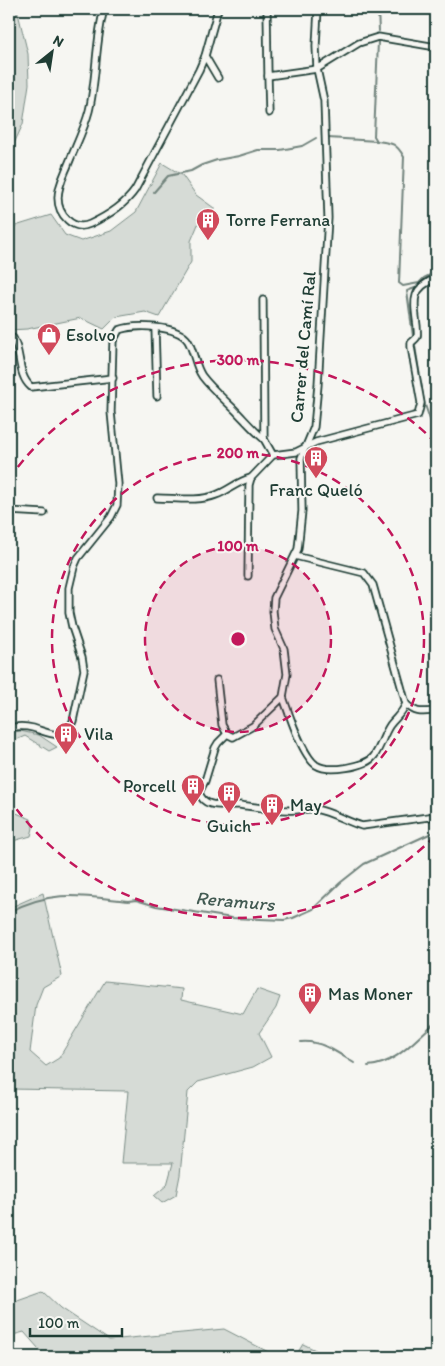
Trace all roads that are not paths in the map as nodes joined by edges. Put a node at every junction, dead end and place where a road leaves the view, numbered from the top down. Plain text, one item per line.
1 (104, 9) edge
2 (218, 9) edge
3 (267, 9) edge
4 (318, 9) edge
5 (436, 47) edge
6 (205, 56) junction
7 (318, 69) junction
8 (268, 76) junction
9 (218, 78) dead end
10 (269, 113) dead end
11 (436, 278) edge
12 (264, 300) dead end
13 (155, 328) junction
14 (9, 337) edge
15 (113, 378) junction
16 (156, 396) dead end
17 (264, 439) junction
18 (304, 448) junction
19 (273, 455) junction
20 (251, 478) junction
21 (157, 498) dead end
22 (9, 511) edge
23 (44, 513) dead end
24 (295, 556) junction
25 (248, 576) dead end
26 (217, 680) dead end
27 (283, 697) junction
28 (406, 704) junction
29 (436, 711) edge
30 (9, 728) edge
31 (227, 734) junction
32 (436, 816) edge

1 - 6 street
2 - 6 street
3 - 8 street
4 - 7 street, Carrer del Camí Ral
5 - 7 street
6 - 9 street
7 - 8 street
7 - 18 street, Carrer del Camí Ral
8 - 10 street
11 - 18 street
12 - 17 street
13 - 15 street
13 - 16 street
13 - 17 street
14 - 15 street
15 - 30 street
17 - 19 street
18 - 19 street
18 - 24 street, Carrer del Camí Ral
19 - 20 street
20 - 21 street
20 - 25 street
22 - 23 street
24 - 27 street, Carrer del Camí Ral
24 - 28 street
26 - 31 street
27 - 28 street
27 - 31 street
28 - 29 street
31 - 32 street

